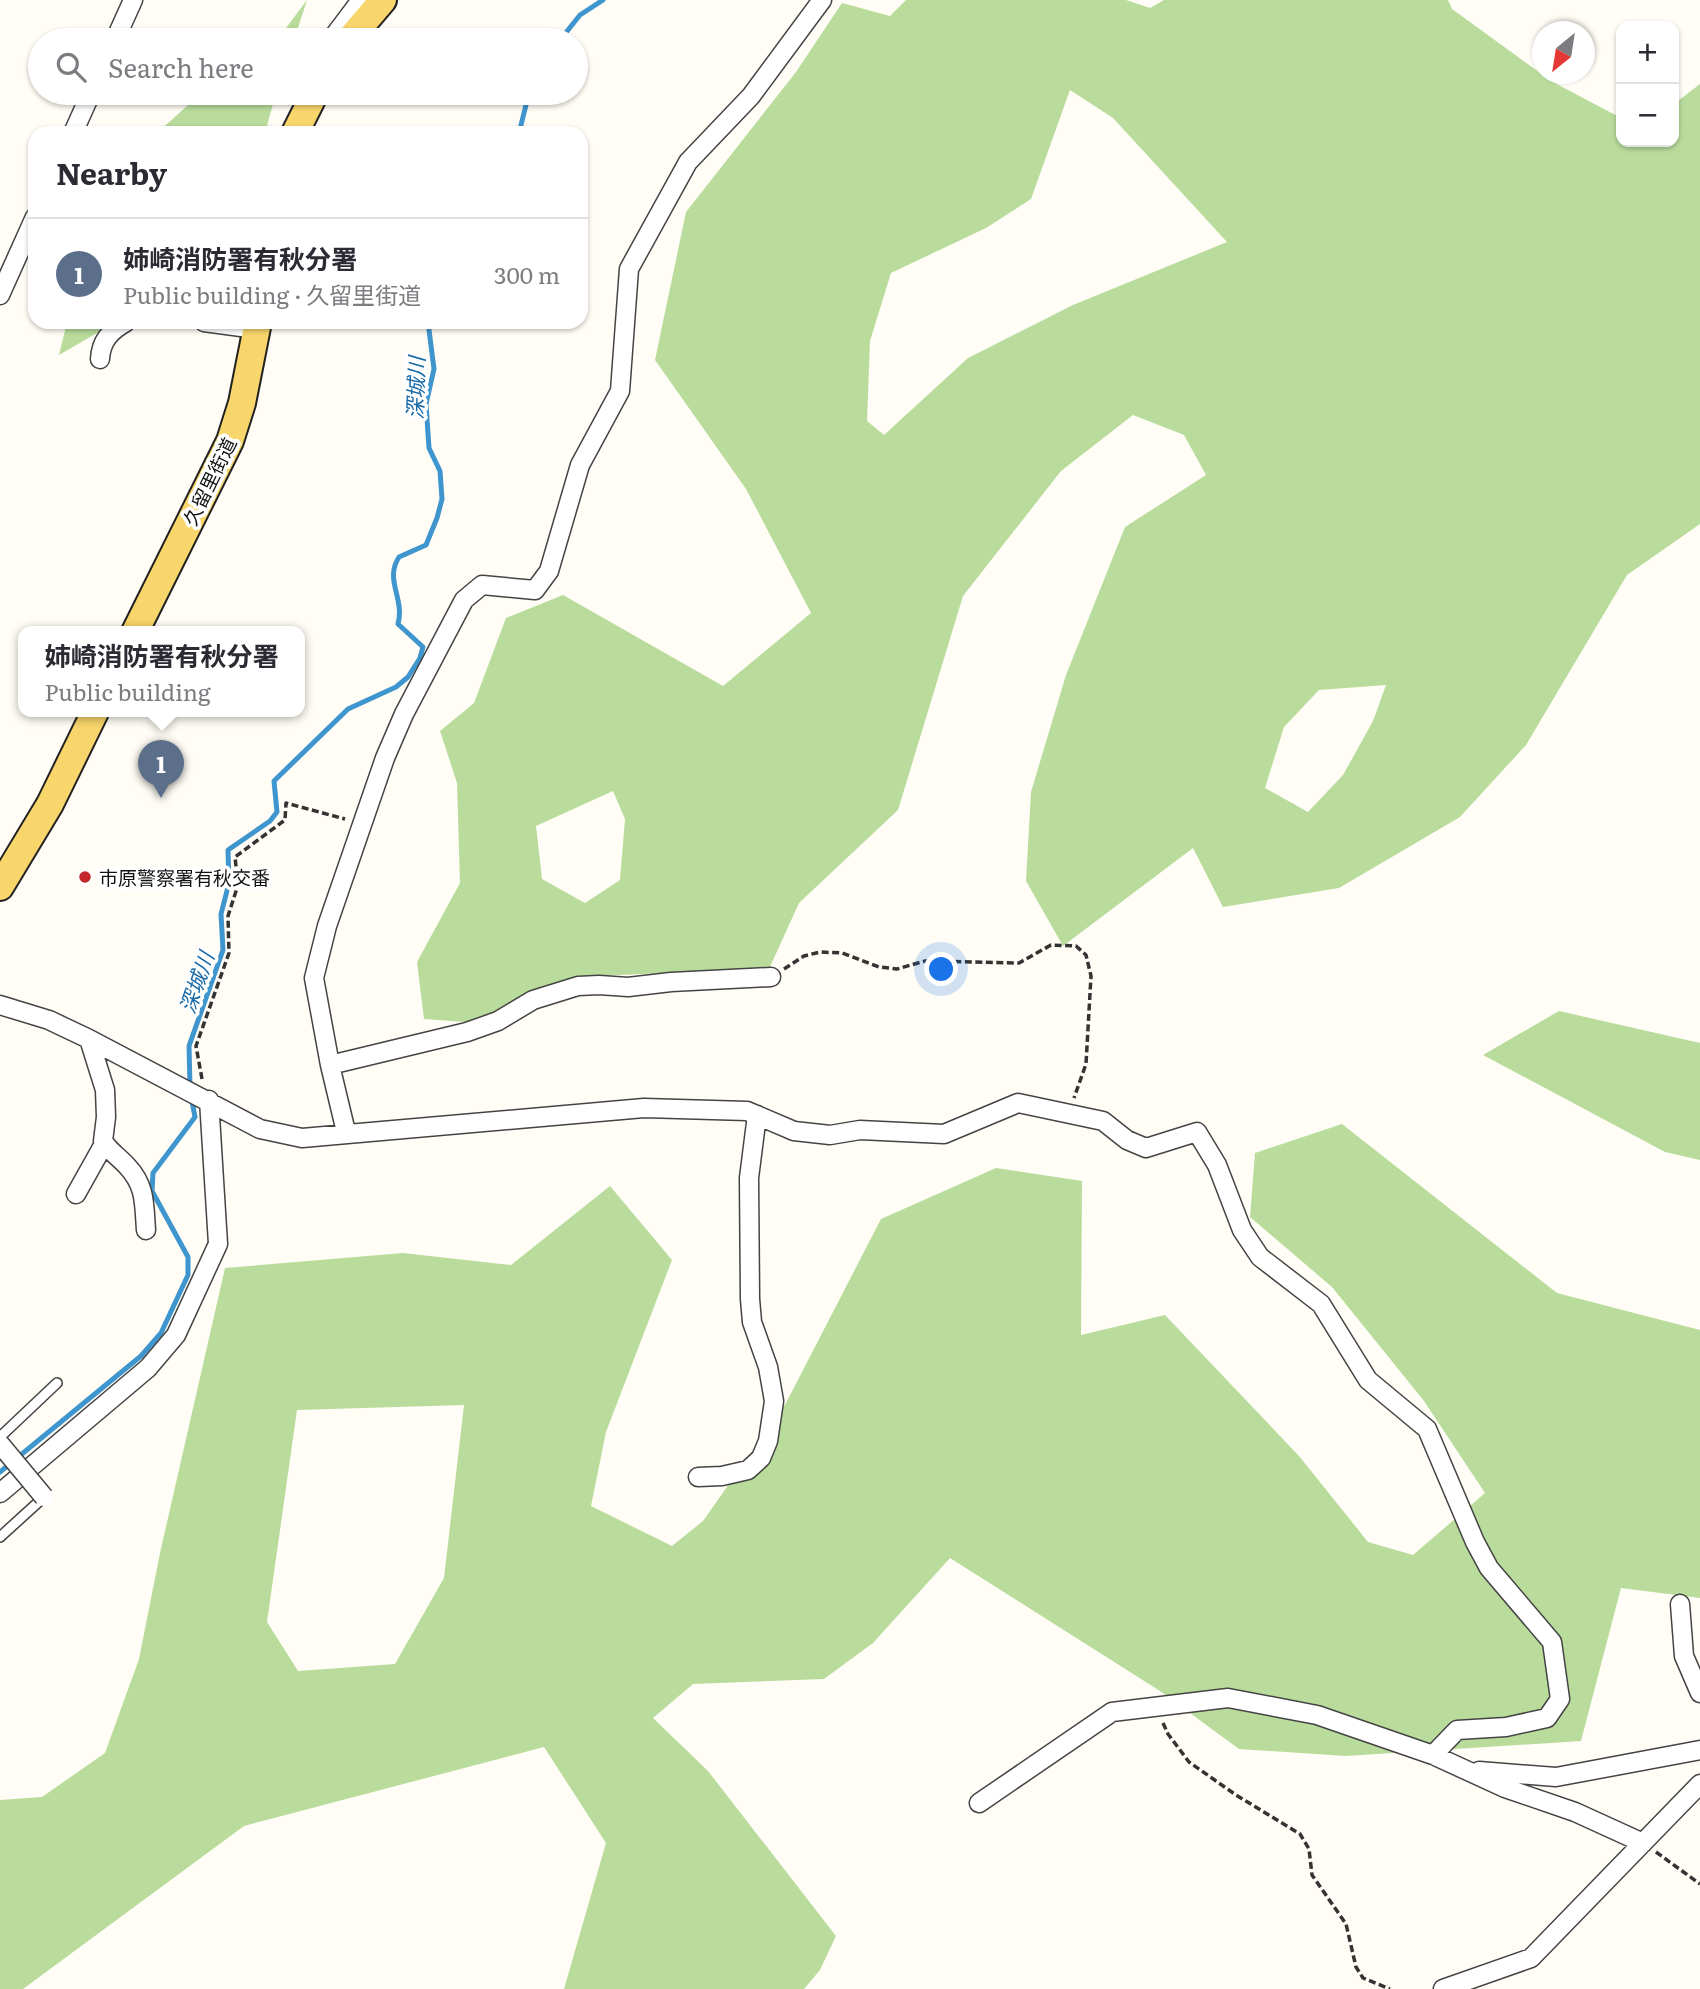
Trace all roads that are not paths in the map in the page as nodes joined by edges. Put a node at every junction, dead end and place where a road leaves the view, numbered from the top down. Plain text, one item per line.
1 (133, 0) edge
2 (361, 0) edge
3 (383, 0) edge
4 (822, 0) edge
5 (120, 28) edge
6 (340, 28) edge
7 (359, 28) edge
8 (86, 105) edge
9 (310, 105) edge
10 (76, 126) edge
11 (299, 126) edge
12 (28, 233) edge
13 (0, 295) edge
14 (114, 329) edge
15 (256, 329) edge
16 (100, 359) dead end
17 (138, 626) edge
18 (93, 717) edge
19 (0, 887) edge
20 (771, 977) road end
21 (0, 1005) edge
22 (89, 1039) junction
23 (330, 1065) junction
24 (209, 1100) junction
25 (757, 1115) junction
26 (346, 1132) junction
27 (104, 1144) junction
28 (76, 1194) dead end
29 (146, 1230) dead end
30 (57, 1383) dead end
31 (0, 1437) edge
32 (0, 1444) edge
33 (698, 1477) dead end
34 (0, 1493) edge
35 (44, 1497) joint
36 (0, 1536) edge
37 (1680, 1604) dead end
38 (1700, 1693) edge
39 (1700, 1750) edge
40 (1433, 1755) junction
41 (1462, 1769) junction
42 (1547, 1777) junction
43 (1700, 1784) edge
44 (1536, 1799) junction
45 (979, 1803) dead end
46 (1643, 1843) junction
47 (1443, 1989) edge

1 - 5 street
2 - 6 street
3 - 7 main road
4 - 23 street
8 - 10 street
9 - 11 main road
12 - 13 street
14 - 16 street
15 - 17 main road, 久留里街道
18 - 19 main road
20 - 23 street
21 - 22 street
22 - 24 street
22 - 27 street
23 - 26 street
24 - 26 street
24 - 34 street
25 - 26 street
25 - 33 street
25 - 40 street
27 - 28 street
27 - 29 street
30 - 31 lane
32 - 35 street, bridge
35 - 36 lane
37 - 38 street
39 - 42 street
40 - 41 street
40 - 45 street
41 - 42 street
41 - 44 street
42 - 44 street
43 - 46 street
44 - 46 street
46 - 47 street

